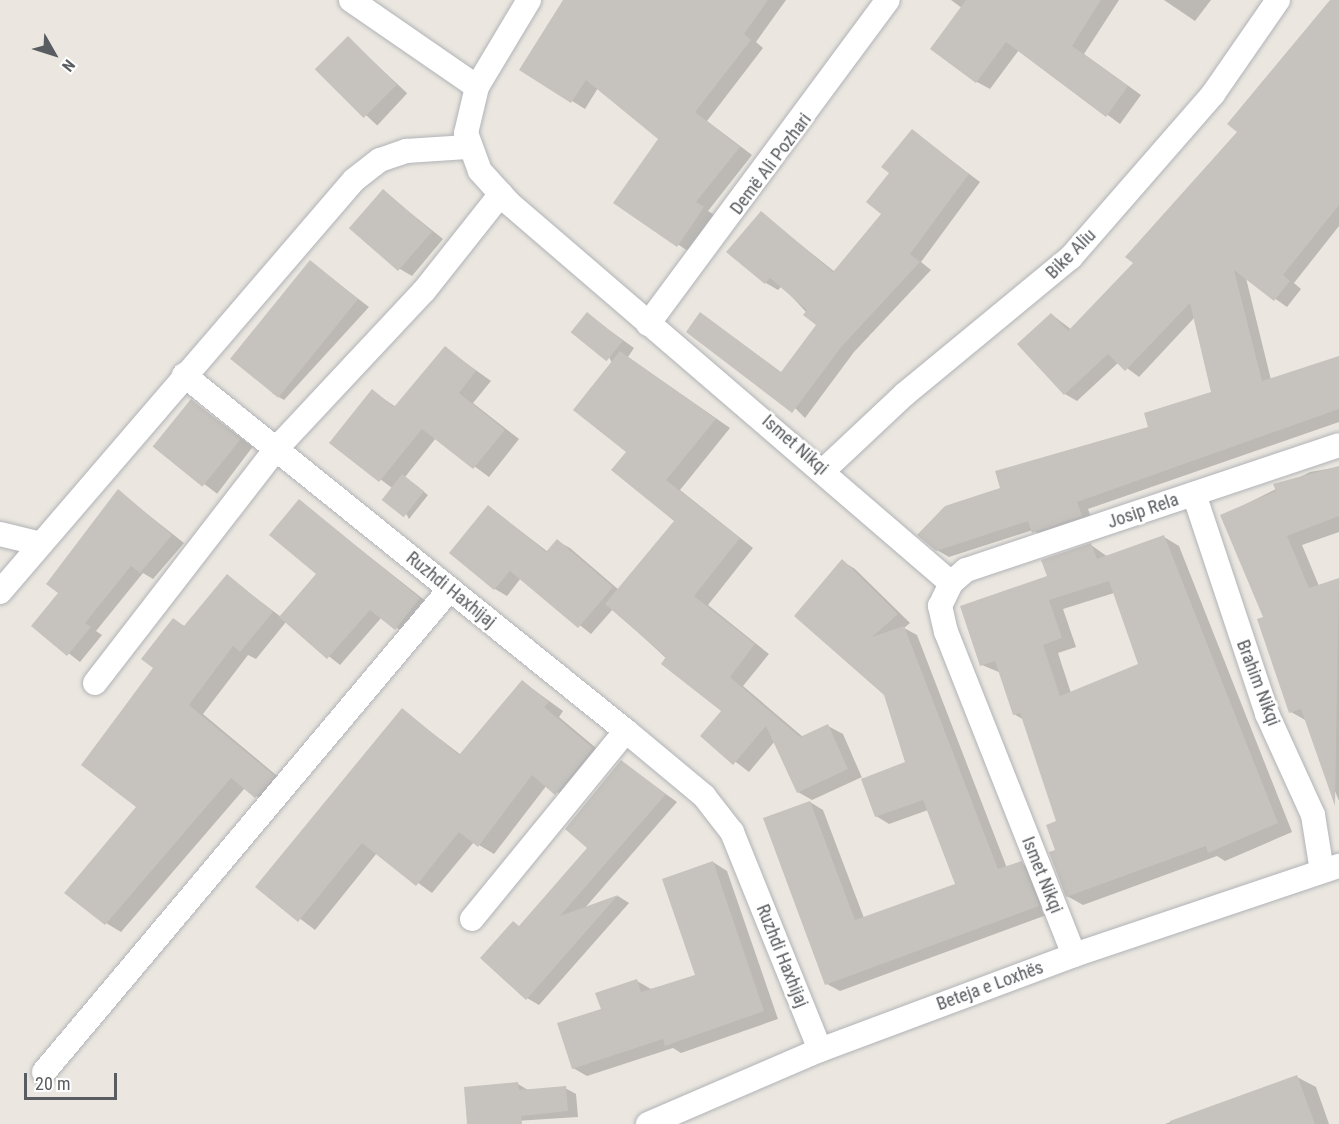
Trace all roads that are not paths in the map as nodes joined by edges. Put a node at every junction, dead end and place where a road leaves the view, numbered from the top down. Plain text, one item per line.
1 (351, 0) edge
2 (529, 0) edge
3 (888, 0) edge
4 (1278, 0) edge
5 (477, 87) junction
6 (467, 147) junction
7 (501, 194) junction
8 (648, 324) junction
9 (184, 375) junction
10 (1339, 445) edge
11 (276, 449) junction
12 (825, 470) junction
13 (1194, 494) junction
14 (0, 534) edge
15 (41, 544) junction
16 (951, 584) junction
17 (450, 589) junction
18 (0, 592) edge
19 (95, 682) dead end
20 (626, 731) junction
21 (1331, 868) edge
22 (472, 919) dead end
23 (1074, 955) junction
24 (820, 1050) junction
25 (44, 1072) dead end
26 (648, 1124) edge

1 - 5 street
2 - 5 street
3 - 8 street, Demë Ali Pozhari
4 - 12 street, Bike Aliu
5 - 6 street
6 - 7 street, Ismet Nikqi
6 - 9 street
7 - 8 street, Ismet Nikqi
7 - 11 street
8 - 12 street, Ismet Nikqi
9 - 11 street, Ruzhdi Haxhijaj
9 - 15 street
10 - 13 street, Josip Rela
11 - 17 street, Ruzhdi Haxhijaj
11 - 19 street
12 - 16 street, Ismet Nikqi
13 - 16 street, Josip Rela
13 - 21 street, Brahim Nikqi
14 - 15 street
15 - 18 street
16 - 23 street, Ismet Nikqi
17 - 20 street, Ruzhdi Haxhijaj
17 - 25 street
20 - 22 street
20 - 24 street, Ruzhdi Haxhijaj
21 - 23 street, Beteja e Loxhës
23 - 24 street, Beteja e Loxhës
24 - 26 street, Beteja e Loxhës

